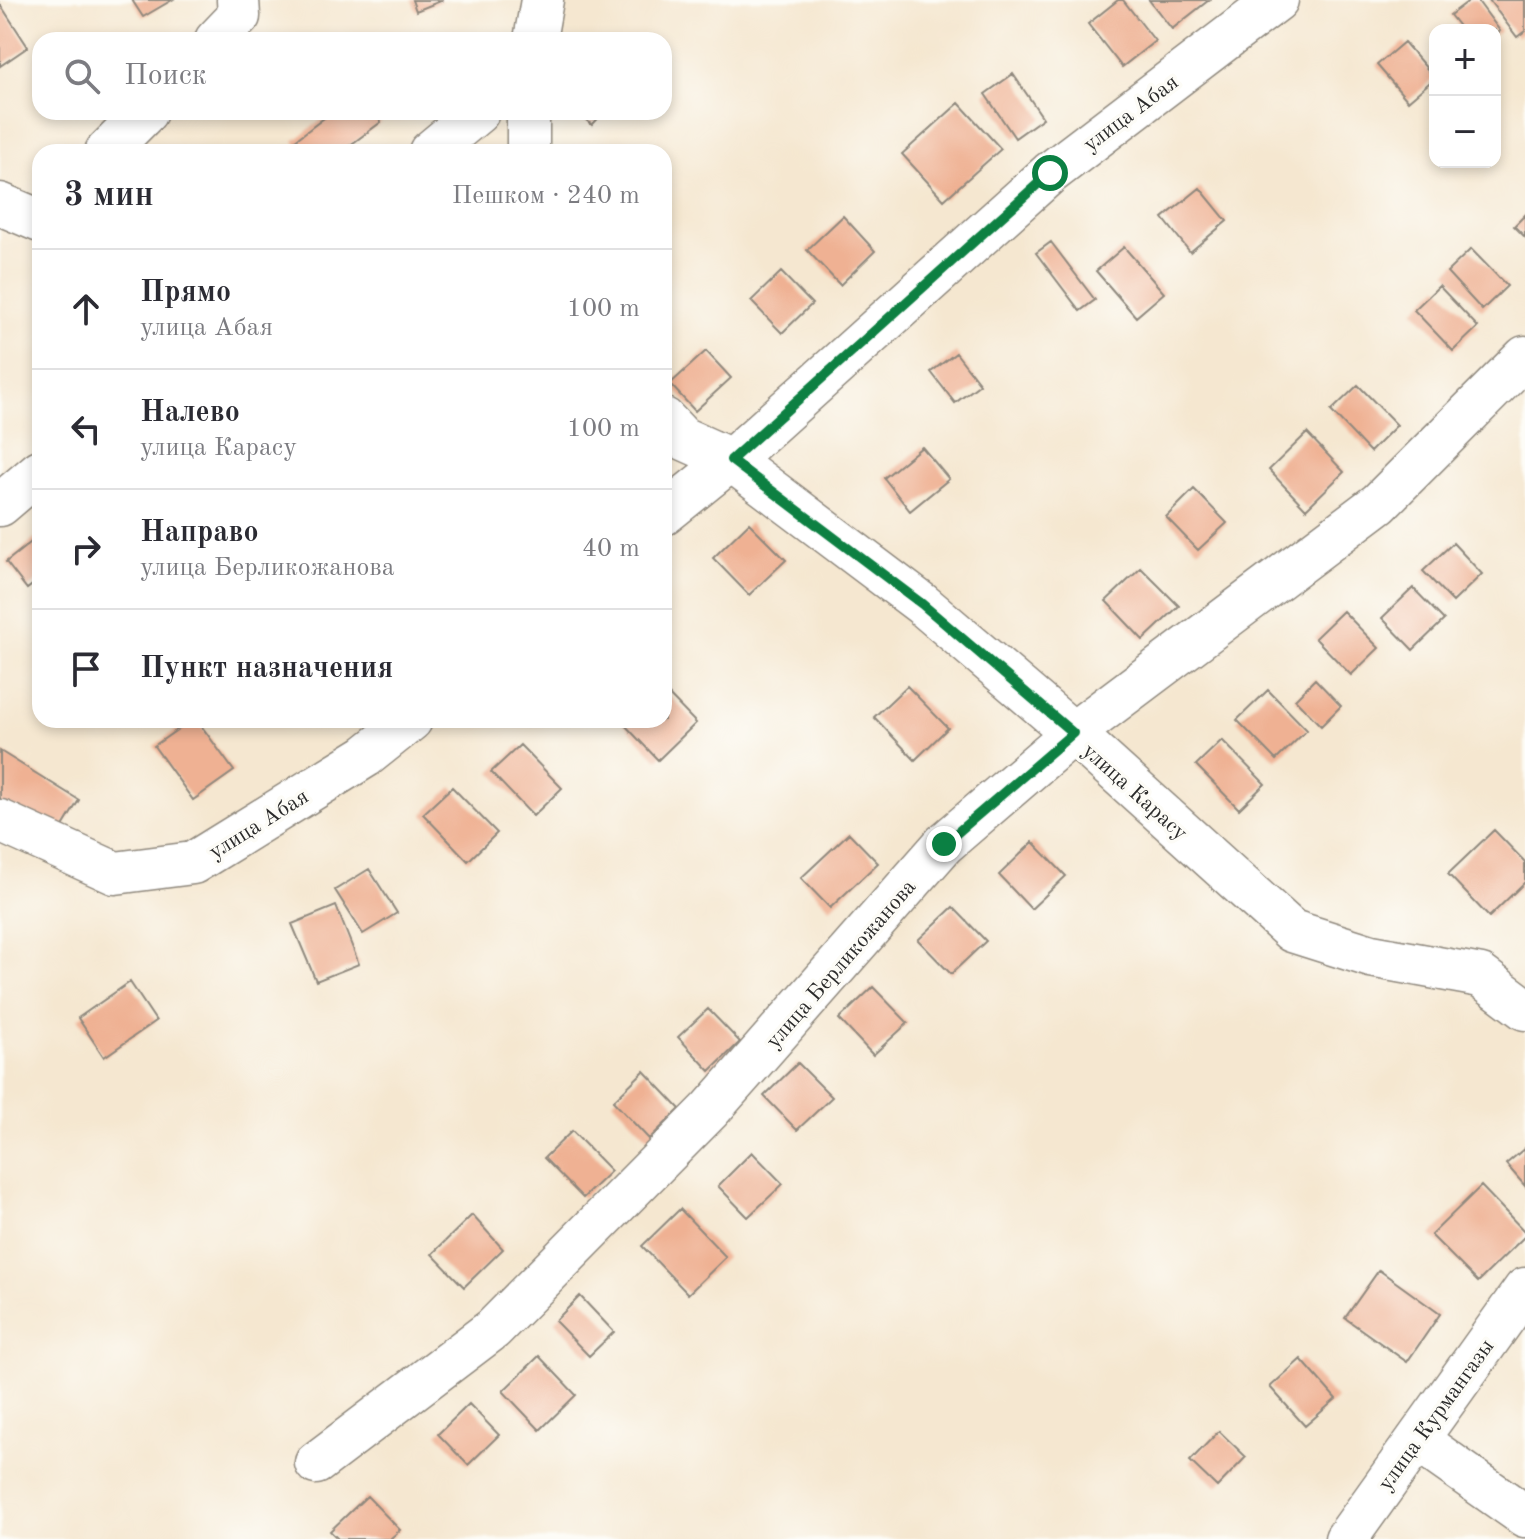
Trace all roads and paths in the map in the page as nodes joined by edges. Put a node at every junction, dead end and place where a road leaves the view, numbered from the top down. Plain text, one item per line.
1 (238, 0) edge
2 (542, 0) edge
3 (1277, 0) edge
4 (224, 32) edge
5 (536, 32) edge
6 (138, 120) edge
7 (468, 120) edge
8 (528, 120) edge
9 (114, 144) edge
10 (440, 144) edge
11 (528, 144) edge
12 (0, 204) edge
13 (32, 217) edge
14 (1525, 357) edge
15 (672, 427) edge
16 (731, 460) junction
17 (32, 478) edge
18 (0, 505) edge
19 (672, 508) edge
20 (401, 728) edge
21 (1073, 733) junction
22 (0, 821) edge
23 (1525, 1009) edge
24 (1525, 1289) edge
25 (1417, 1440) junction
26 (316, 1463) dead end
27 (1525, 1516) edge
28 (1346, 1539) edge

1 - 4 street
2 - 5 street
3 - 16 street, улица Абая
6 - 9 street
7 - 10 street
8 - 11 street
12 - 13 street
14 - 21 street, улица Берликожанова
15 - 16 street, улица Карасу
16 - 19 street, улица Абая
16 - 21 street, улица Карасу
17 - 18 street
20 - 22 street, улица Абая
21 - 23 street, улица Карасу
21 - 26 street, улица Берликожанова
24 - 25 street, улица Курмангазы
25 - 27 street
25 - 28 street, улица Курмангазы

